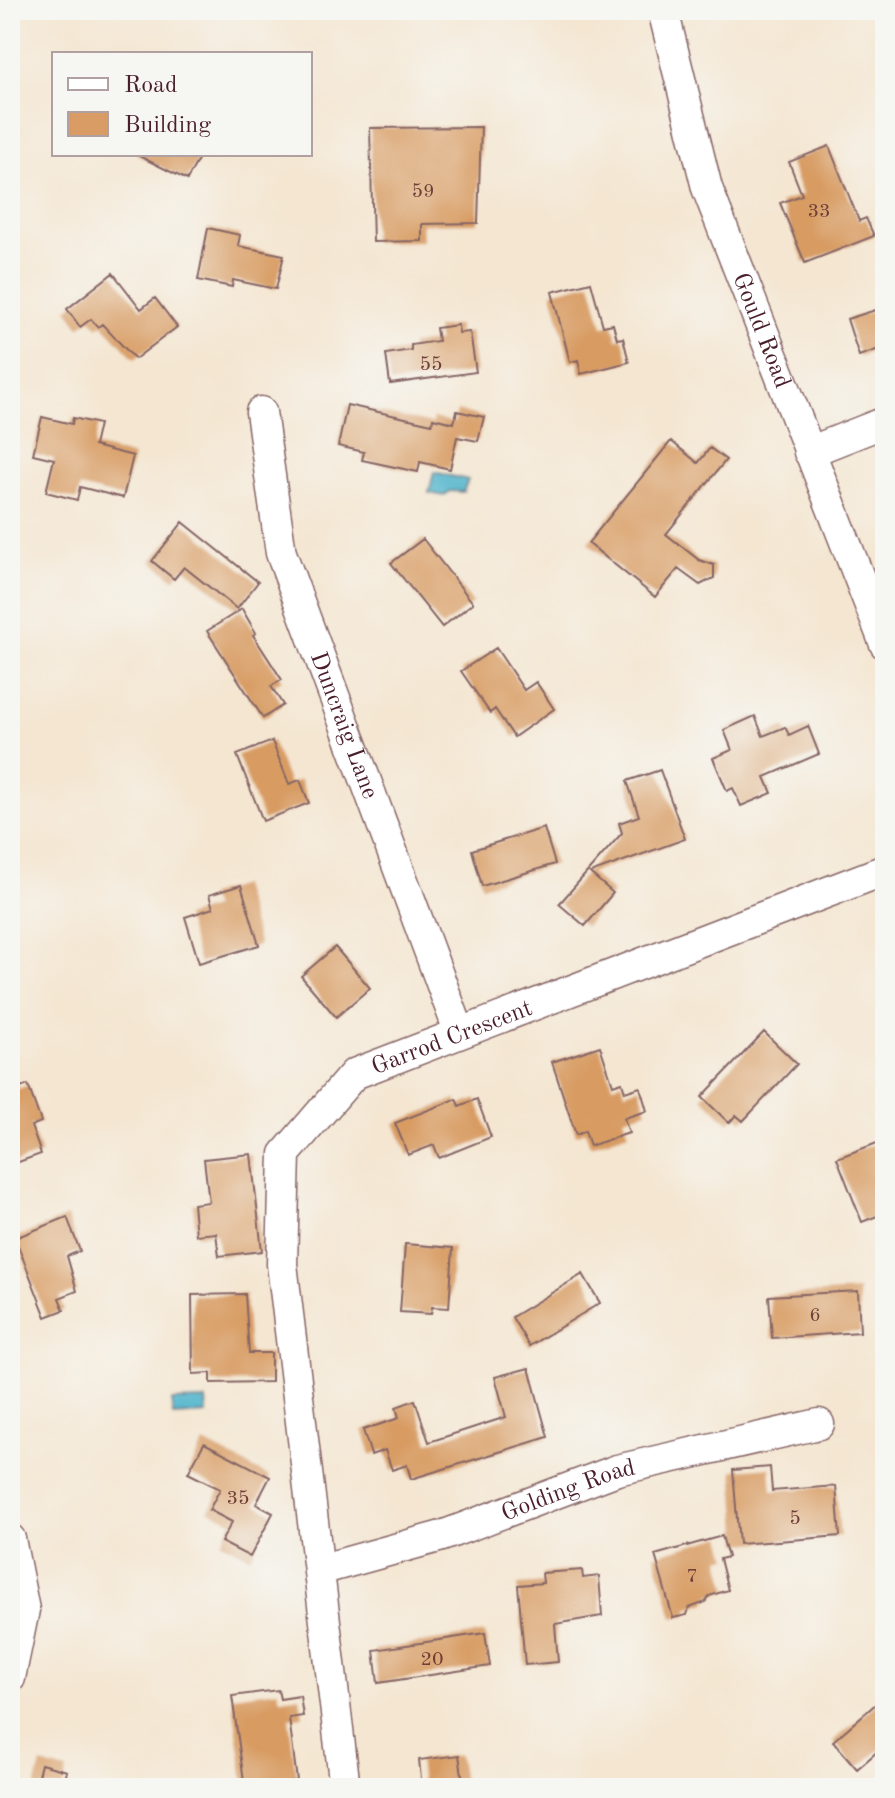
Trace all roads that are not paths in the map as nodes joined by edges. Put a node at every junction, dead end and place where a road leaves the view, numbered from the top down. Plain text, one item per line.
1 (663, 10) edge
2 (261, 412) dead end
3 (885, 422) edge
4 (809, 452) junction
5 (885, 644) edge
6 (885, 870) edge
7 (459, 1031) junction
8 (819, 1424) dead end
9 (10, 1539) edge
10 (319, 1570) junction
11 (10, 1678) edge
12 (345, 1788) edge

1 - 4 street, Gould Road
2 - 7 street, Duncraig Lane
3 - 4 street
4 - 5 street, Gould Road
6 - 7 street, Garrod Crescent
7 - 10 street, Garrod Crescent
8 - 10 street, Golding Road
9 - 11 street
10 - 12 street, Garrod Crescent

